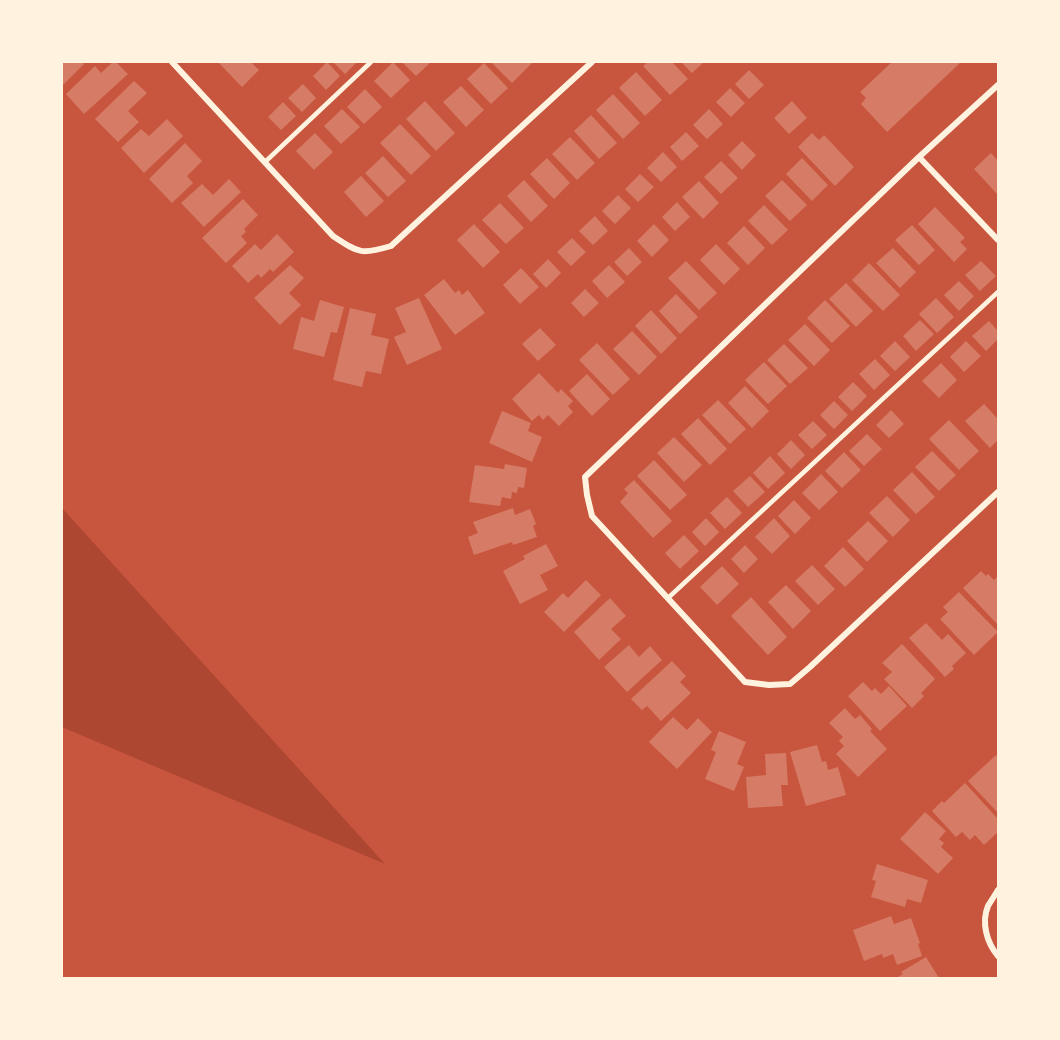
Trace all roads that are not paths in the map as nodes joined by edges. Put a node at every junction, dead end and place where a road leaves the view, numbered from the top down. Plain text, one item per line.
1 (172, 62) edge
2 (371, 62) edge
3 (592, 62) edge
4 (999, 85) edge
5 (920, 157) junction
6 (265, 162) junction
7 (999, 240) edge
8 (999, 292) edge
9 (999, 492) edge
10 (668, 598) junction
11 (999, 890) edge
12 (999, 956) edge

1 - 6 street
2 - 6 lane
3 - 6 street
4 - 5 street
5 - 7 street
5 - 10 street
8 - 10 lane
9 - 10 street
11 - 12 street

